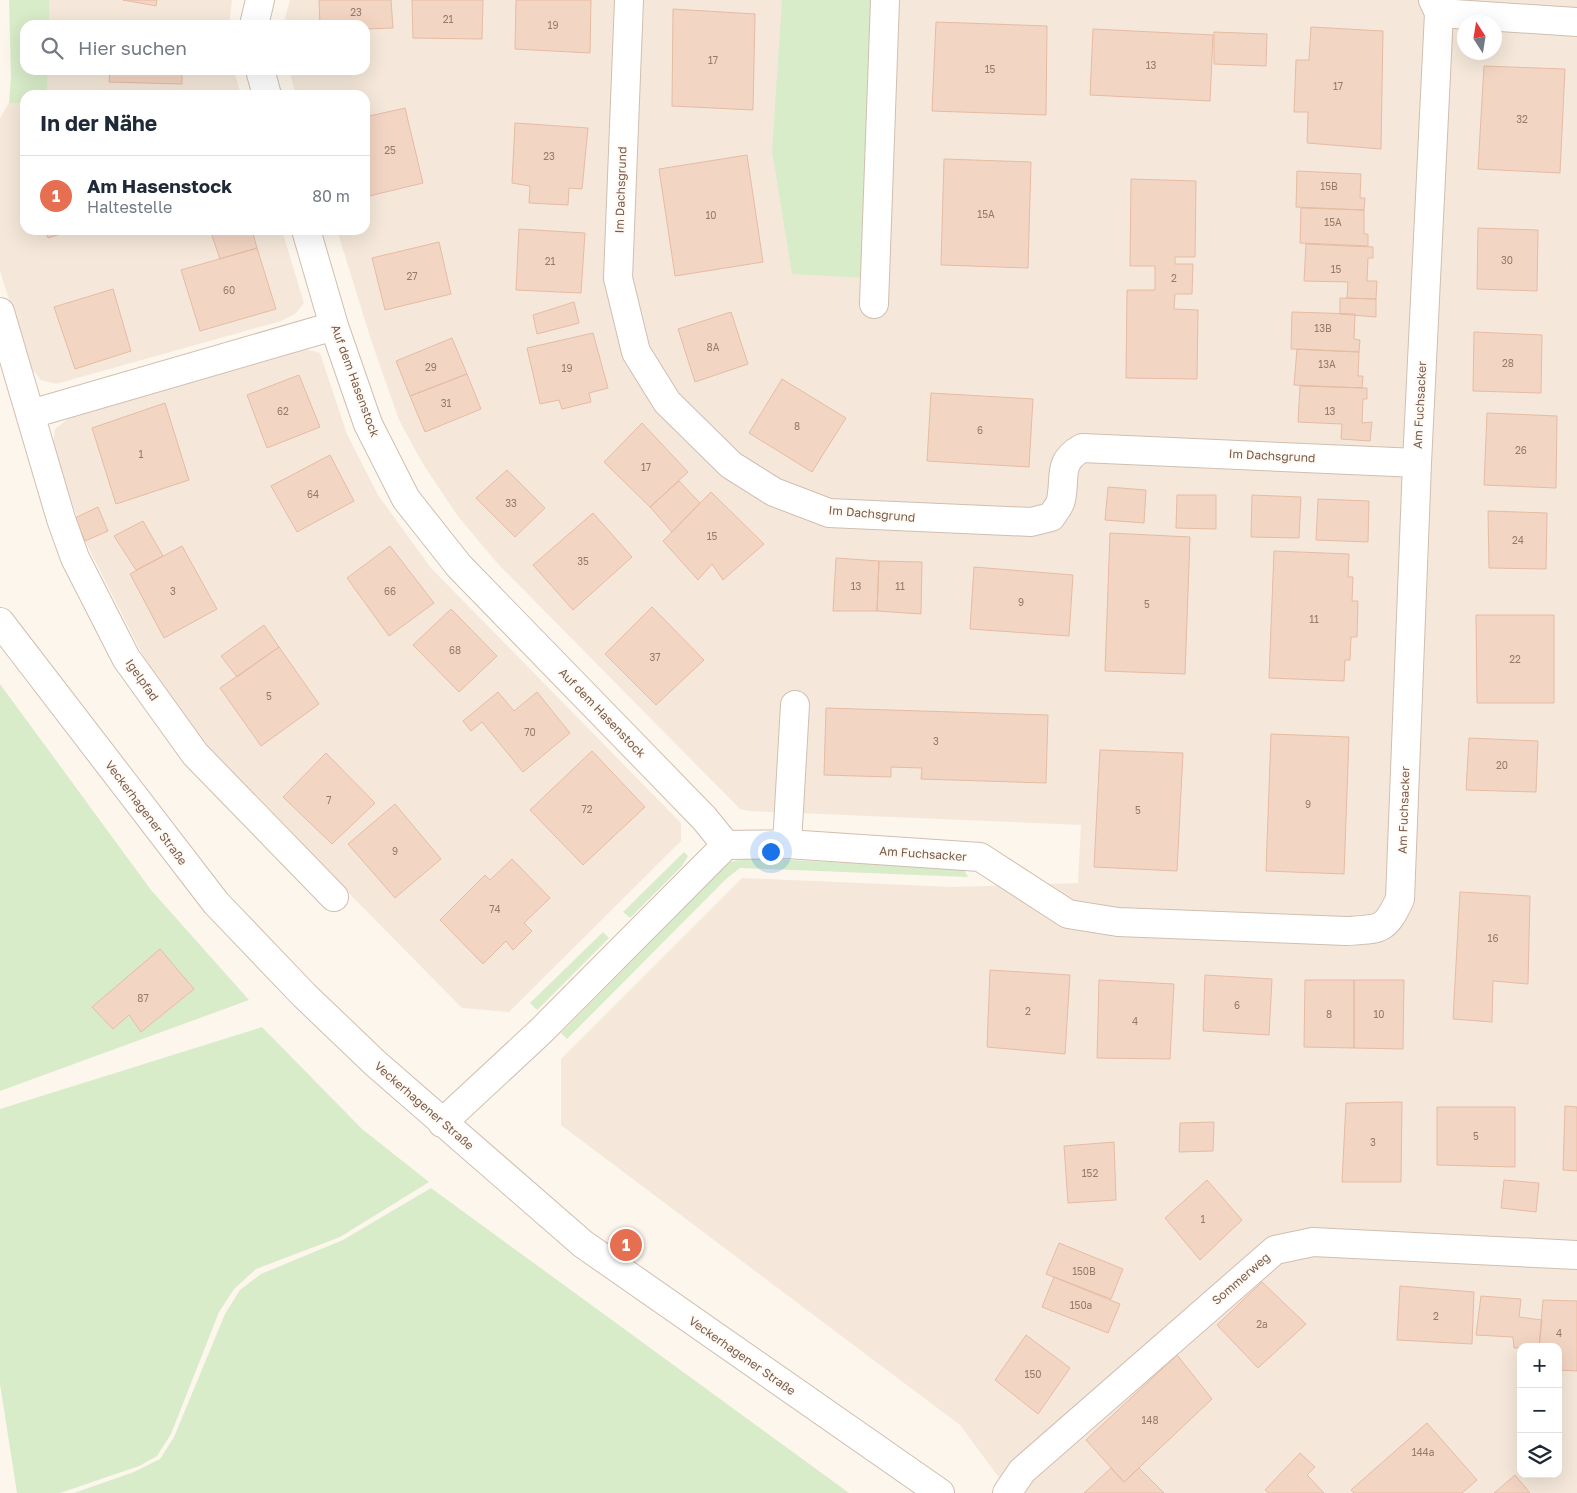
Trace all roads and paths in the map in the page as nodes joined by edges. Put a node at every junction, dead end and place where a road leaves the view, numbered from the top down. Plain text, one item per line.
1 (260, 0) edge
2 (629, 0) edge
3 (885, 0) edge
4 (1436, 7) edge
5 (255, 20) edge
6 (1577, 22) edge
7 (261, 75) edge
8 (266, 90) edge
9 (307, 235) edge
10 (874, 304) dead end
11 (0, 312) edge
12 (334, 326) junction
13 (31, 414) junction
14 (1417, 463) junction
15 (0, 622) edge
16 (795, 705) dead end
17 (787, 844) junction
18 (726, 845) junction
19 (334, 897) dead end
20 (442, 1123) junction
21 (1577, 1255) edge
22 (940, 1493) edge
23 (1007, 1493) edge

1 - 5 street
2 - 14 street, Im Dachsgrund
3 - 10 street
4 - 6 street
4 - 14 street, Am Fuchsacker
7 - 8 street
9 - 12 street, Auf dem Hasenstock
11 - 13 street, Igelpfad
12 - 13 street
12 - 18 street, Auf dem Hasenstock
13 - 19 street, Igelpfad
14 - 17 street, Am Fuchsacker
15 - 20 street, Veckerhagener Straße
16 - 17 street
17 - 18 street, Am Fuchsacker
18 - 20 street
20 - 22 street, Veckerhagener Straße
21 - 23 street, Sommerweg

